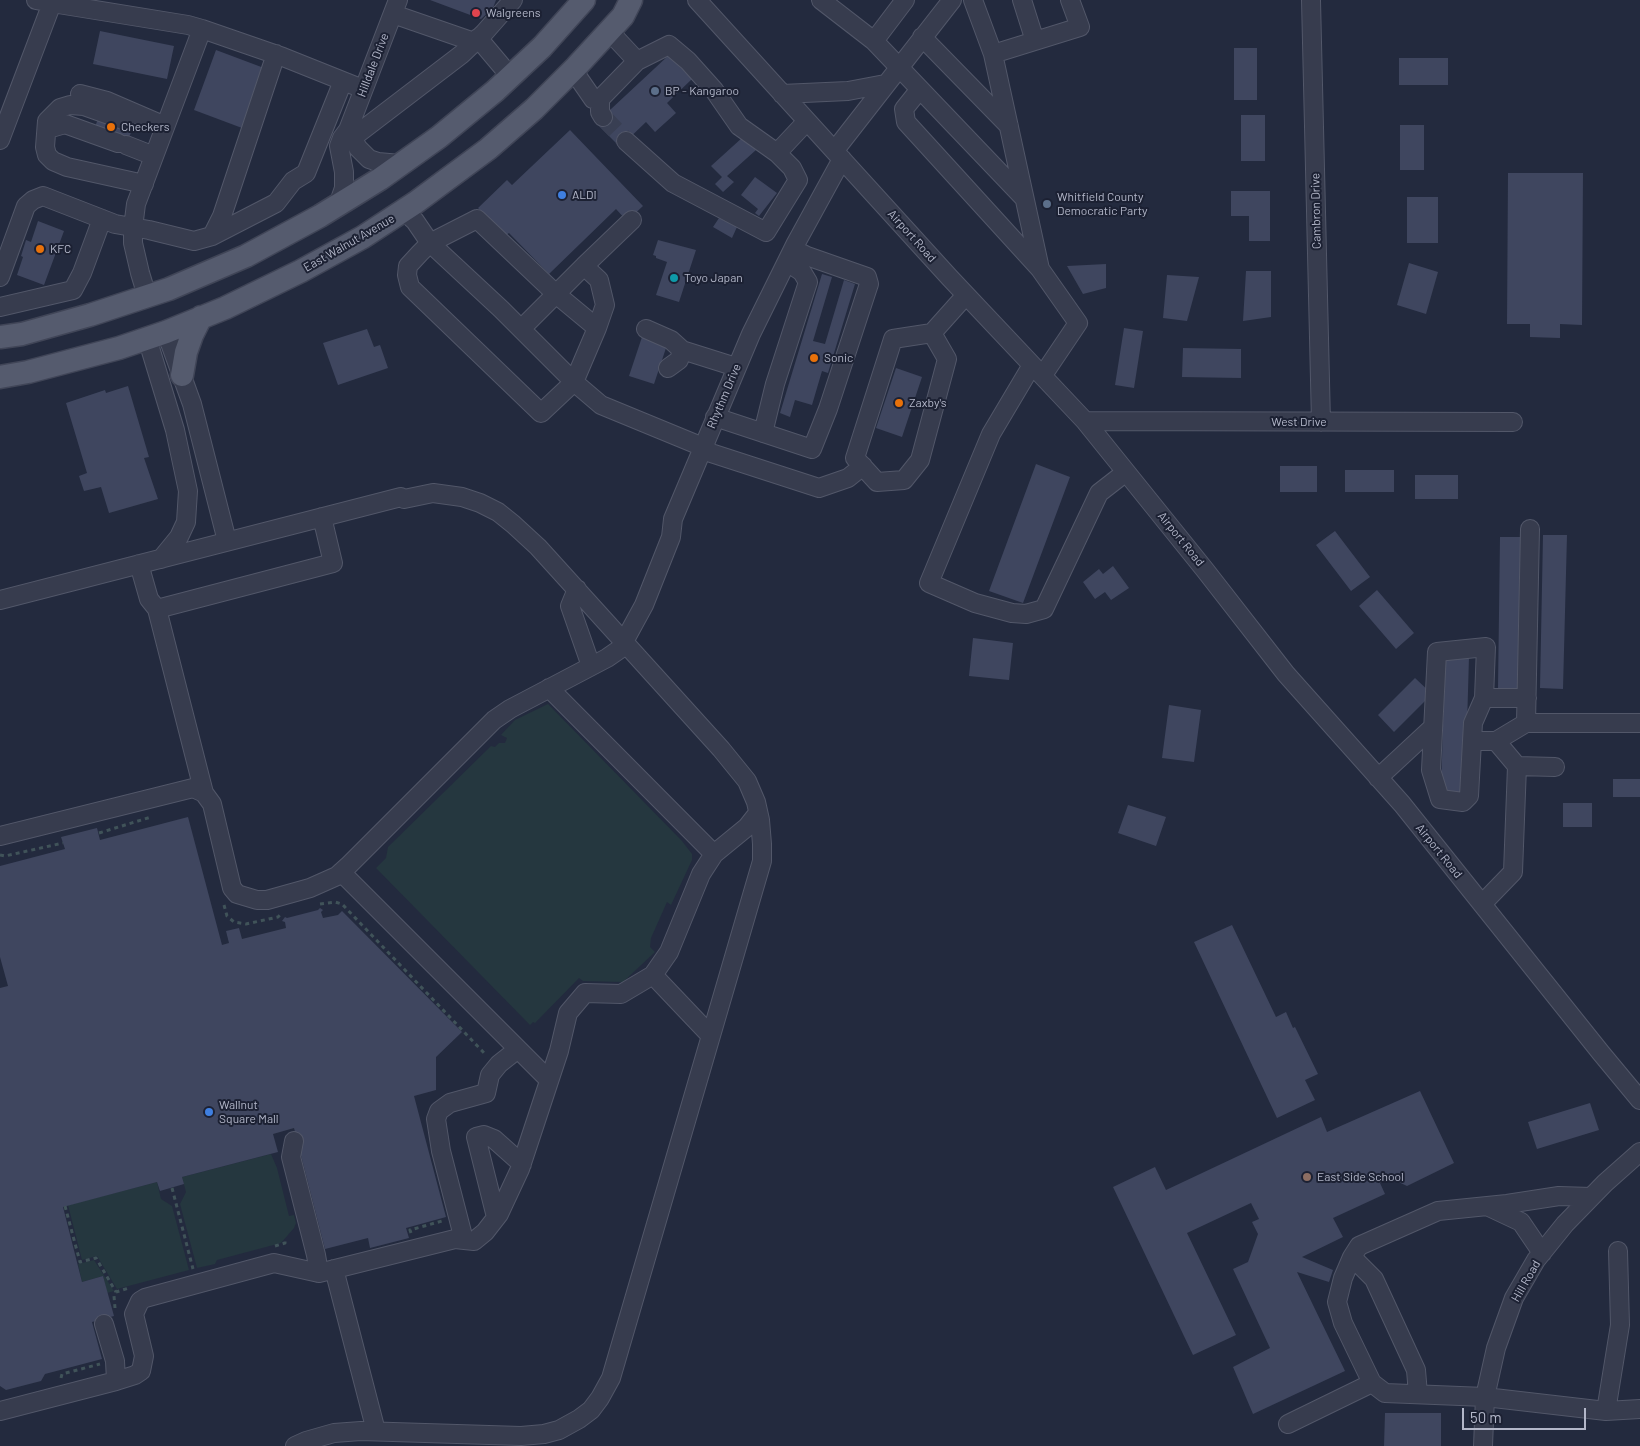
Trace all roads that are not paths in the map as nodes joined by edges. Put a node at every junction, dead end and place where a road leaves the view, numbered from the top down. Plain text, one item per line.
1 (512, 0) edge
2 (584, 0) edge
3 (631, 0) edge
4 (696, 0) edge
5 (821, 0) edge
6 (905, 0) edge
7 (952, 0) edge
8 (973, 0) edge
9 (1022, 0) edge
10 (1070, 0) edge
11 (1311, 0) edge
12 (47, 1) edge
13 (839, 5) edge
14 (105, 6) edge
15 (395, 7) edge
16 (202, 28) junction
17 (609, 31) junction
18 (922, 37) junction
19 (476, 40) junction
20 (874, 41) junction
21 (1035, 41) junction
22 (276, 54) junction
23 (993, 54) junction
24 (637, 61) junction
25 (899, 66) junction
26 (573, 70) junction
27 (510, 76) junction
28 (343, 81) junction
29 (885, 84) junction
30 (363, 89) junction
31 (920, 89) junction
32 (782, 94) junction
33 (55, 112) junction
34 (808, 121) junction
35 (159, 123) junction
36 (1009, 127) junction
37 (48, 128) junction
38 (350, 134) junction
39 (0, 140) edge
40 (626, 141) tunnel mouth
41 (777, 153) junction
42 (838, 155) junction
43 (154, 156) junction
44 (400, 164) junction
45 (144, 184) junction
46 (1024, 198) junction
47 (338, 205) junction
48 (404, 210) junction
49 (102, 219) junction
50 (632, 220) dead end
51 (133, 228) junction
52 (212, 236) junction
53 (430, 243) junction
54 (790, 256) junction
55 (822, 261) junction
56 (584, 266) junction
57 (1040, 269) junction
58 (0, 277) edge
59 (808, 282) junction
60 (556, 294) junction
61 (966, 295) junction
62 (147, 296) junction
63 (0, 307) edge
64 (201, 317) junction
65 (597, 328) junction
66 (521, 329) junction
67 (646, 329) dead end
68 (932, 333) junction
69 (156, 335) junction
70 (0, 337) edge
71 (682, 350) junction
72 (736, 367) junction
73 (668, 368) dead end
74 (1038, 370) junction
75 (182, 375) junction
76 (0, 377) edge
77 (574, 382) junction
78 (715, 417) junction
79 (1085, 421) junction
80 (1321, 422) junction
81 (1513, 422) dead end
82 (763, 433) junction
83 (703, 447) junction
84 (863, 466) junction
85 (1126, 472) junction
86 (322, 517) junction
87 (1530, 529) dead end
88 (227, 542) junction
89 (161, 559) junction
90 (139, 564) junction
91 (578, 589) junction
92 (0, 600) edge
93 (157, 609) junction
94 (625, 641) junction
95 (591, 666) junction
96 (549, 688) junction
97 (1484, 698) junction
98 (1527, 698) junction
99 (1526, 723) junction
100 (1640, 723) edge
101 (1434, 727) junction
102 (1472, 741) junction
103 (1496, 741) junction
104 (1517, 766) junction
105 (1555, 767) dead end
106 (1378, 778) junction
107 (204, 793) junction
108 (758, 812) junction
109 (0, 836) edge
110 (714, 854) junction
111 (341, 872) junction
112 (1482, 904) junction
113 (653, 974) junction
114 (710, 1036) junction
115 (518, 1049) junction
116 (549, 1080) junction
117 (1640, 1100) edge
118 (294, 1141) dead end
119 (1640, 1152) edge
120 (522, 1164) junction
121 (1591, 1197) junction
122 (1487, 1206) junction
123 (496, 1217) junction
124 (464, 1240) junction
125 (1618, 1251) dead end
126 (1542, 1253) junction
127 (1352, 1256) junction
128 (326, 1271) junction
129 (104, 1324) dead end
130 (116, 1382) junction
131 (1372, 1383) junction
132 (1418, 1394) junction
133 (1485, 1397) junction
134 (1640, 1409) edge
135 (0, 1411) edge
136 (1606, 1411) junction
137 (1288, 1424) dead end
138 (376, 1431) junction
139 (295, 1446) edge
140 (1483, 1446) edge

1 - 19 street
2 - 27 main road
3 - 17 main road, East Walnut Avenue
4 - 32 street, Airport Road
5 - 13 street
6 - 20 street
7 - 18 street, Rhythm Drive
8 - 23 street
9 - 21 street
10 - 21 street
11 - 80 street, Cambron Drive
12 - 14 street
12 - 39 street
13 - 20 street
14 - 16 street
15 - 19 street
15 - 30 street, Hilldale Drive
16 - 22 street
16 - 35 street
17 - 24 street
17 - 26 main road, East Walnut Avenue
18 - 25 street, Rhythm Drive
18 - 36 street
19 - 27 street
19 - 38 street
20 - 25 street
21 - 23 street
22 - 28 street
22 - 52 street
23 - 36 street
24 - 26 street
24 - 41 street
25 - 29 street, Rhythm Drive
25 - 31 street
26 - 48 main road, East Walnut Avenue
27 - 44 main road
28 - 30 street
28 - 52 street
29 - 32 street
29 - 42 street, Rhythm Drive
30 - 38 street, Hilldale Drive
31 - 46 street
31 - 57 street
32 - 34 street, Airport Road
33 - 35 street
33 - 35 street
33 - 37 street
34 - 41 street
34 - 42 street, Airport Road
35 - 43 street
36 - 46 street
37 - 43 street
37 - 45 street
38 - 44 street
38 - 47 street, Hilldale Drive
40 - 41 street
42 - 54 street, Rhythm Drive
42 - 61 street, Airport Road
43 - 45 street
44 - 47 main road
45 - 51 street
46 - 57 street
47 - 62 main road
48 - 53 street
48 - 64 main road, East Walnut Avenue
49 - 51 street
49 - 58 street
49 - 63 street
50 - 56 street
51 - 52 street
51 - 62 street
53 - 60 street
53 - 66 street
53 - 77 street
54 - 55 street
54 - 59 street
54 - 72 street, Rhythm Drive
55 - 59 street
55 - 82 street
56 - 60 street
56 - 65 street
57 - 74 street
59 - 82 street
60 - 65 street
60 - 66 street
61 - 68 street
61 - 74 street, Airport Road
62 - 70 main road
64 - 69 main road, East Walnut Avenue
64 - 75 main road
65 - 77 street
66 - 77 street
67 - 71 street
68 - 84 street
68 - 84 street
69 - 75 street
69 - 76 main road, East Walnut Avenue
69 - 89 street
71 - 72 street
71 - 73 street
72 - 78 street, Rhythm Drive
74 - 79 street, Airport Road
74 - 85 street
75 - 88 street
77 - 83 street
78 - 82 street
78 - 83 street, Rhythm Drive
79 - 80 street, West Drive
79 - 85 street, Airport Road
80 - 81 street, West Drive
83 - 84 street
83 - 94 street, Rhythm Drive
85 - 106 street, Airport Road
86 - 88 street
86 - 91 street
86 - 93 street
87 - 98 street
88 - 89 street
89 - 90 street
90 - 92 street
90 - 93 street
91 - 94 street
91 - 95 street
93 - 107 street
94 - 95 street, Rhythm Drive
94 - 108 street
95 - 96 street, Rhythm Drive
96 - 110 street
96 - 111 street, Rhythm Drive
97 - 98 street
97 - 101 street
97 - 102 street
98 - 99 street
99 - 100 street
99 - 103 street
101 - 102 street
101 - 106 street
102 - 103 street
103 - 104 street
104 - 105 street
104 - 112 street
106 - 112 street, Airport Road
107 - 109 street
107 - 111 street, Rhythm Drive
108 - 110 street
108 - 114 street
110 - 113 street
111 - 115 street
112 - 117 street, Airport Road
113 - 114 street
113 - 116 street
114 - 138 street
115 - 116 street
115 - 124 street
116 - 120 street
118 - 128 street
119 - 121 street, Hill Road
120 - 123 street
120 - 123 street
121 - 122 street
121 - 126 street, Hill Road
122 - 126 street
122 - 127 street
123 - 124 street
124 - 128 street
125 - 136 street
126 - 133 street, Hill Road
127 - 131 street
127 - 132 street
128 - 130 street
128 - 138 street
129 - 130 street
130 - 135 street
131 - 132 street
131 - 137 street
132 - 133 street
133 - 136 street
133 - 140 street, Hill Road
134 - 136 street
138 - 139 street

